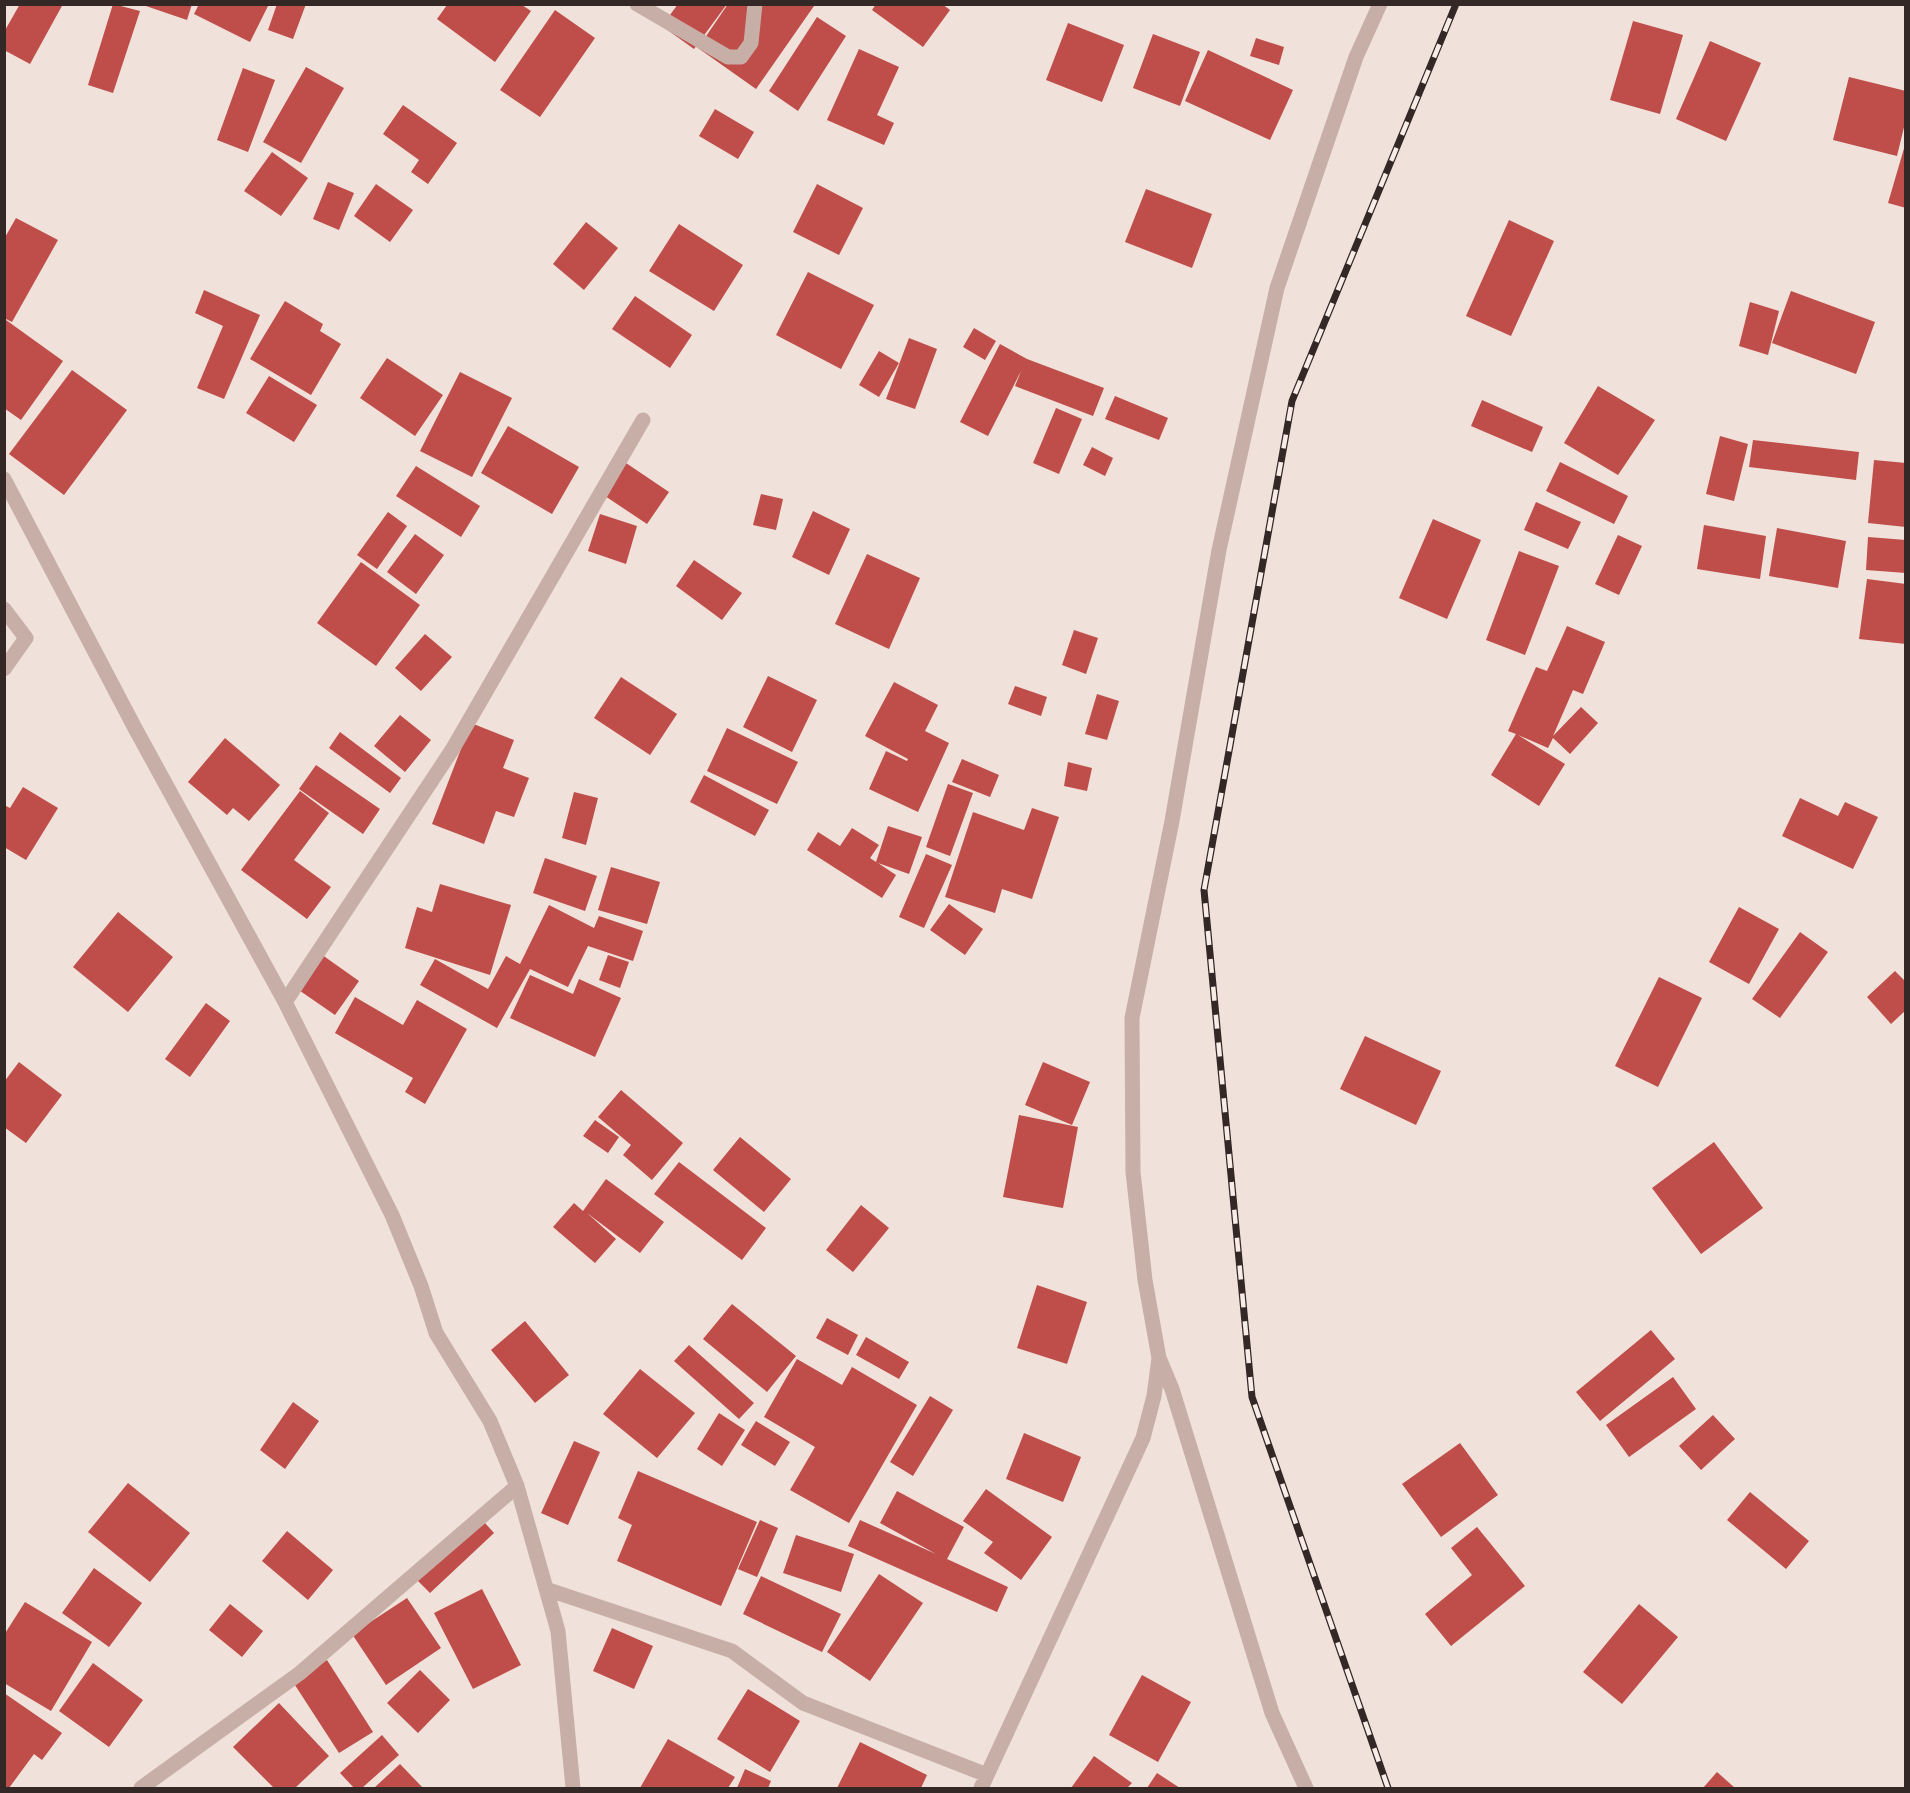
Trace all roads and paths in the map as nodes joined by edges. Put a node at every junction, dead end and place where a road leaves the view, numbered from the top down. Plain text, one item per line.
1 (637, 4) edge
2 (755, 4) edge
3 (1380, 4) edge
4 (643, 420) dead end
5 (4, 479) edge
6 (4, 609) edge
7 (4, 669) edge
8 (285, 1002) junction
9 (1159, 1358) junction
10 (517, 1486) junction
11 (546, 1589) junction
12 (984, 1782) edge
13 (141, 1788) edge
14 (573, 1788) edge
15 (1306, 1788) edge

1 - 2 street
3 - 9 street
4 - 8 street
5 - 8 street
6 - 7 street
8 - 10 street
9 - 12 street
9 - 15 street
10 - 11 street
10 - 13 street
11 - 12 street
11 - 14 street

